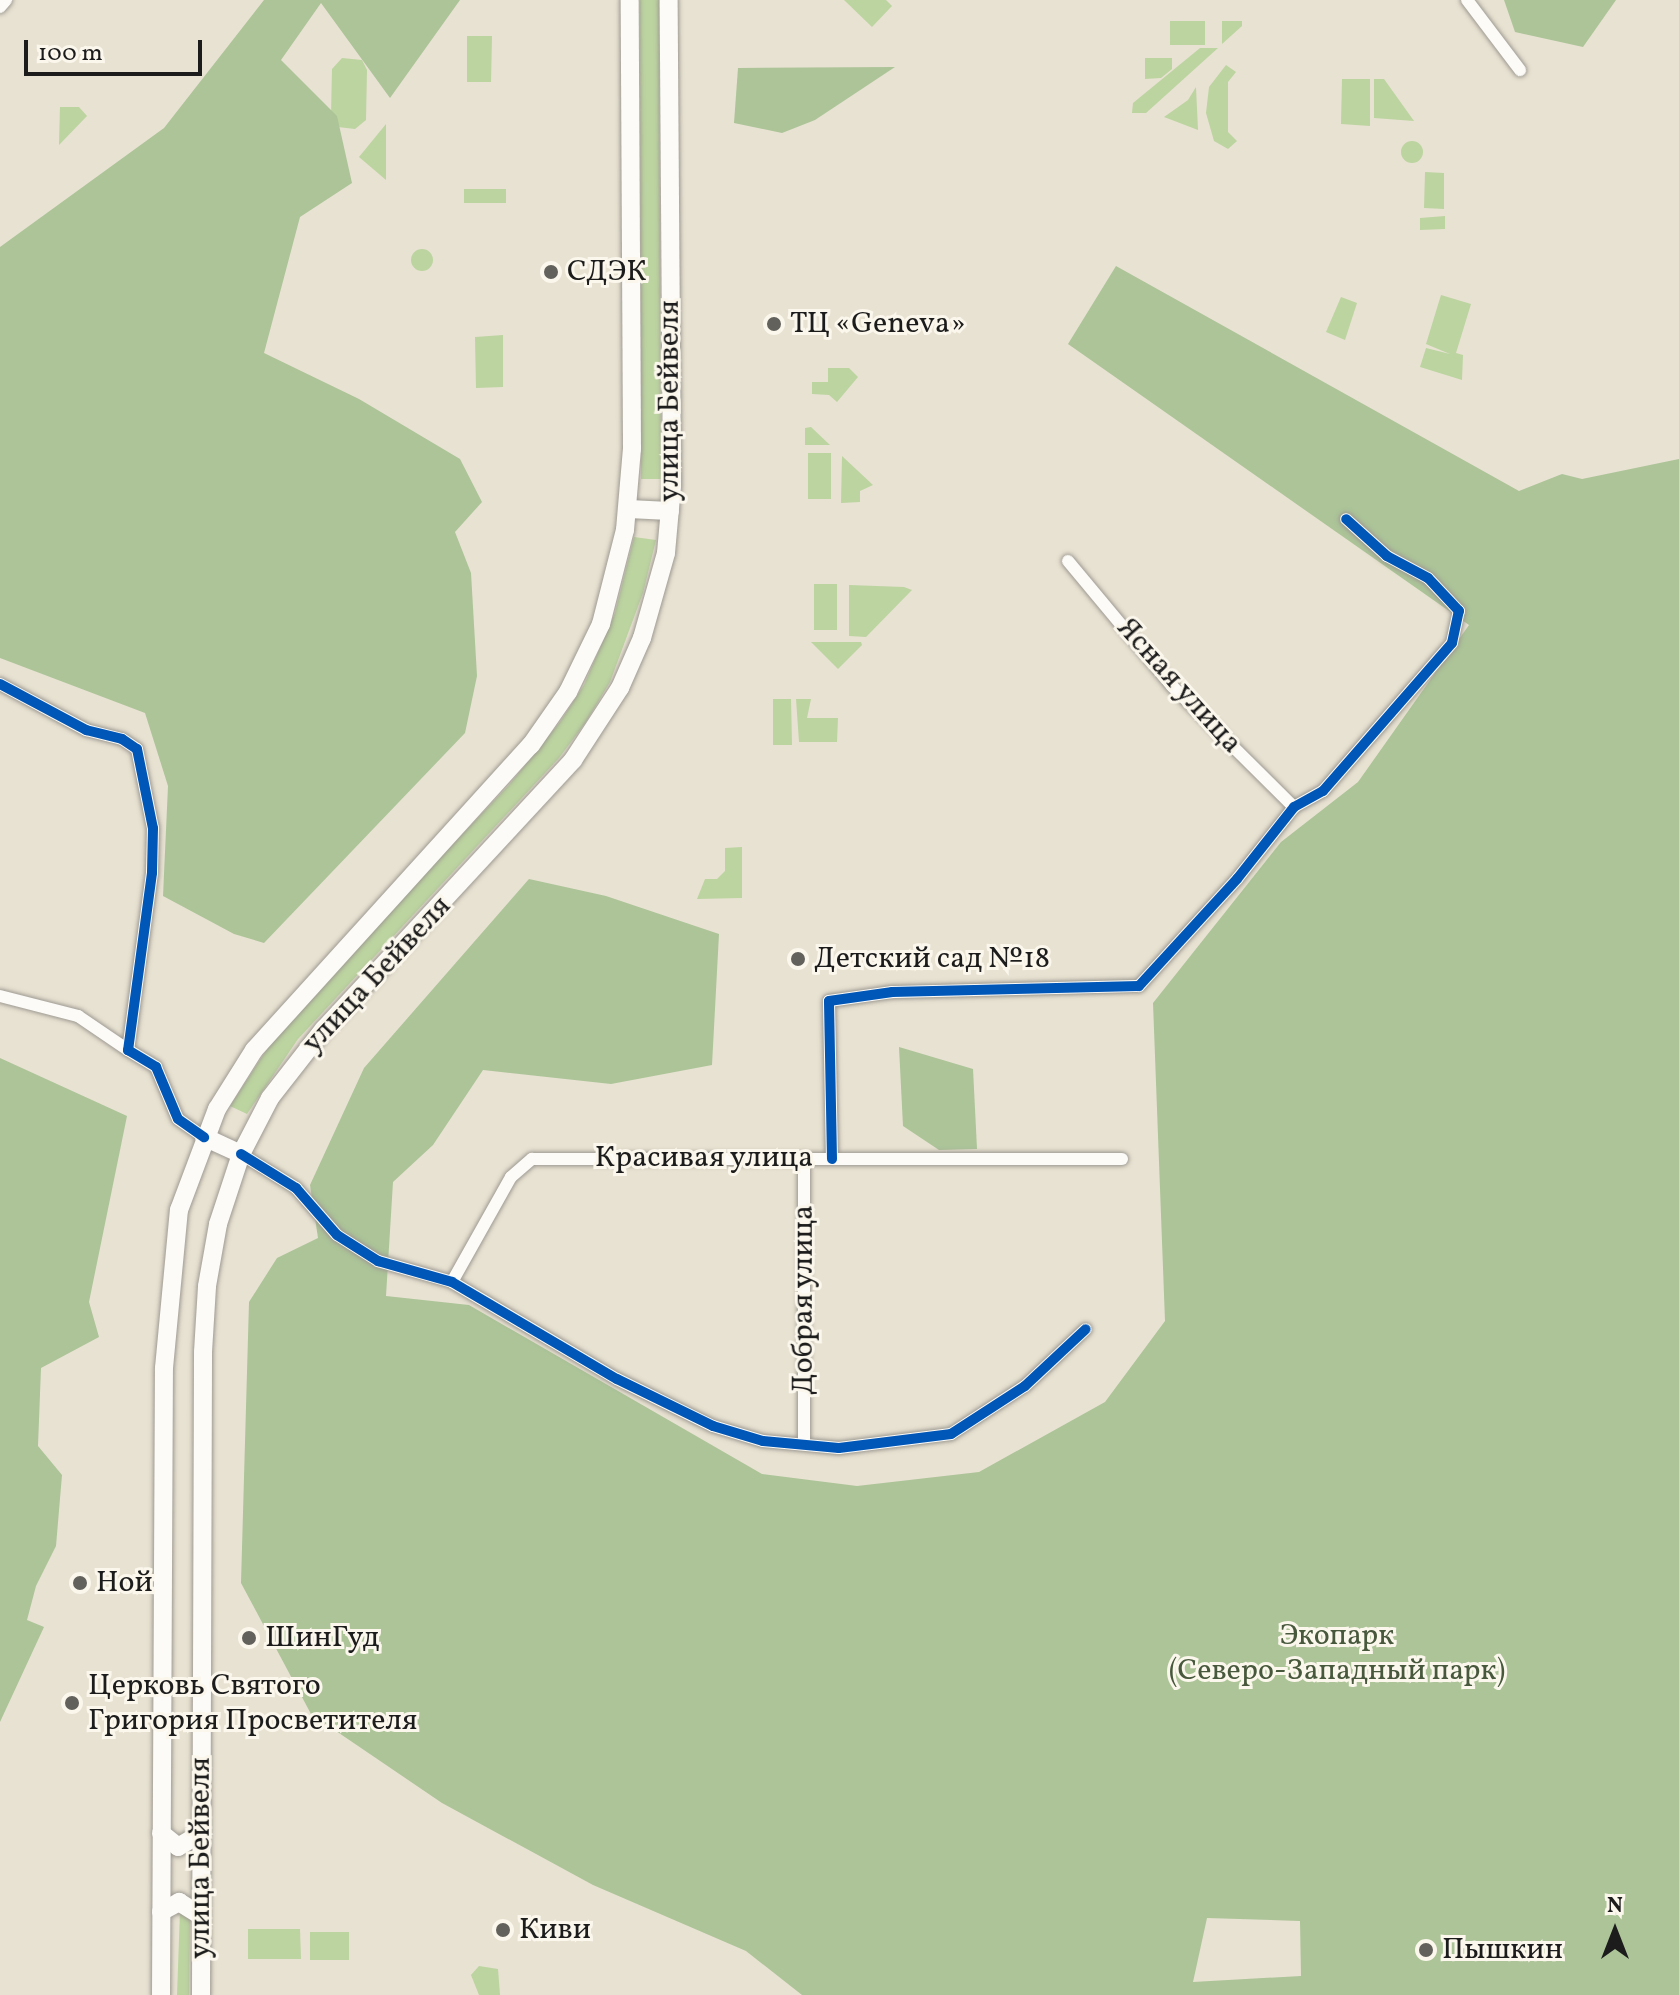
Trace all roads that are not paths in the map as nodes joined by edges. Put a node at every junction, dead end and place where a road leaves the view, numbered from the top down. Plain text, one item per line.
1 (6, 0) edge
2 (630, 0) edge
3 (669, 0) edge
4 (1467, 0) edge
5 (0, 7) edge
6 (1520, 70) dead end
7 (628, 509) junction
8 (670, 511) junction
9 (1346, 519) dead end
10 (1068, 561) dead end
11 (0, 684) edge
12 (1294, 807) junction
13 (0, 996) edge
14 (128, 1050) junction
15 (204, 1137) junction
16 (241, 1154) junction
17 (804, 1158) junction
18 (832, 1159) junction
19 (1122, 1159) dead end
20 (452, 1282) junction
21 (1086, 1329) dead end
22 (804, 1441) junction
23 (161, 1833) junction
24 (201, 1833) junction
25 (161, 1912) junction
26 (201, 1916) junction
27 (161, 1995) edge
28 (201, 1995) edge

1 - 5 street
2 - 7 main road, улица Бейвеля
3 - 8 main road, улица Бейвеля
4 - 6 street
7 - 8 main road
7 - 15 main road, улица Бейвеля
8 - 16 main road, улица Бейвеля
9 - 12 street
10 - 12 street, Ясная улица
11 - 14 street
12 - 18 street
13 - 14 street
14 - 15 street
15 - 16 main road
15 - 23 main road, улица Бейвеля
16 - 20 street
16 - 24 main road, улица Бейвеля
17 - 18 street, Красивая улица
17 - 20 street, Красивая улица
17 - 22 street, Добрая улица
18 - 19 street, Красивая улица
20 - 22 street
21 - 22 street
23 - 24 main road
23 - 25 main road, улица Бейвеля
24 - 26 main road, улица Бейвеля
25 - 26 main road
25 - 27 main road, улица Бейвеля
26 - 28 main road, улица Бейвеля

